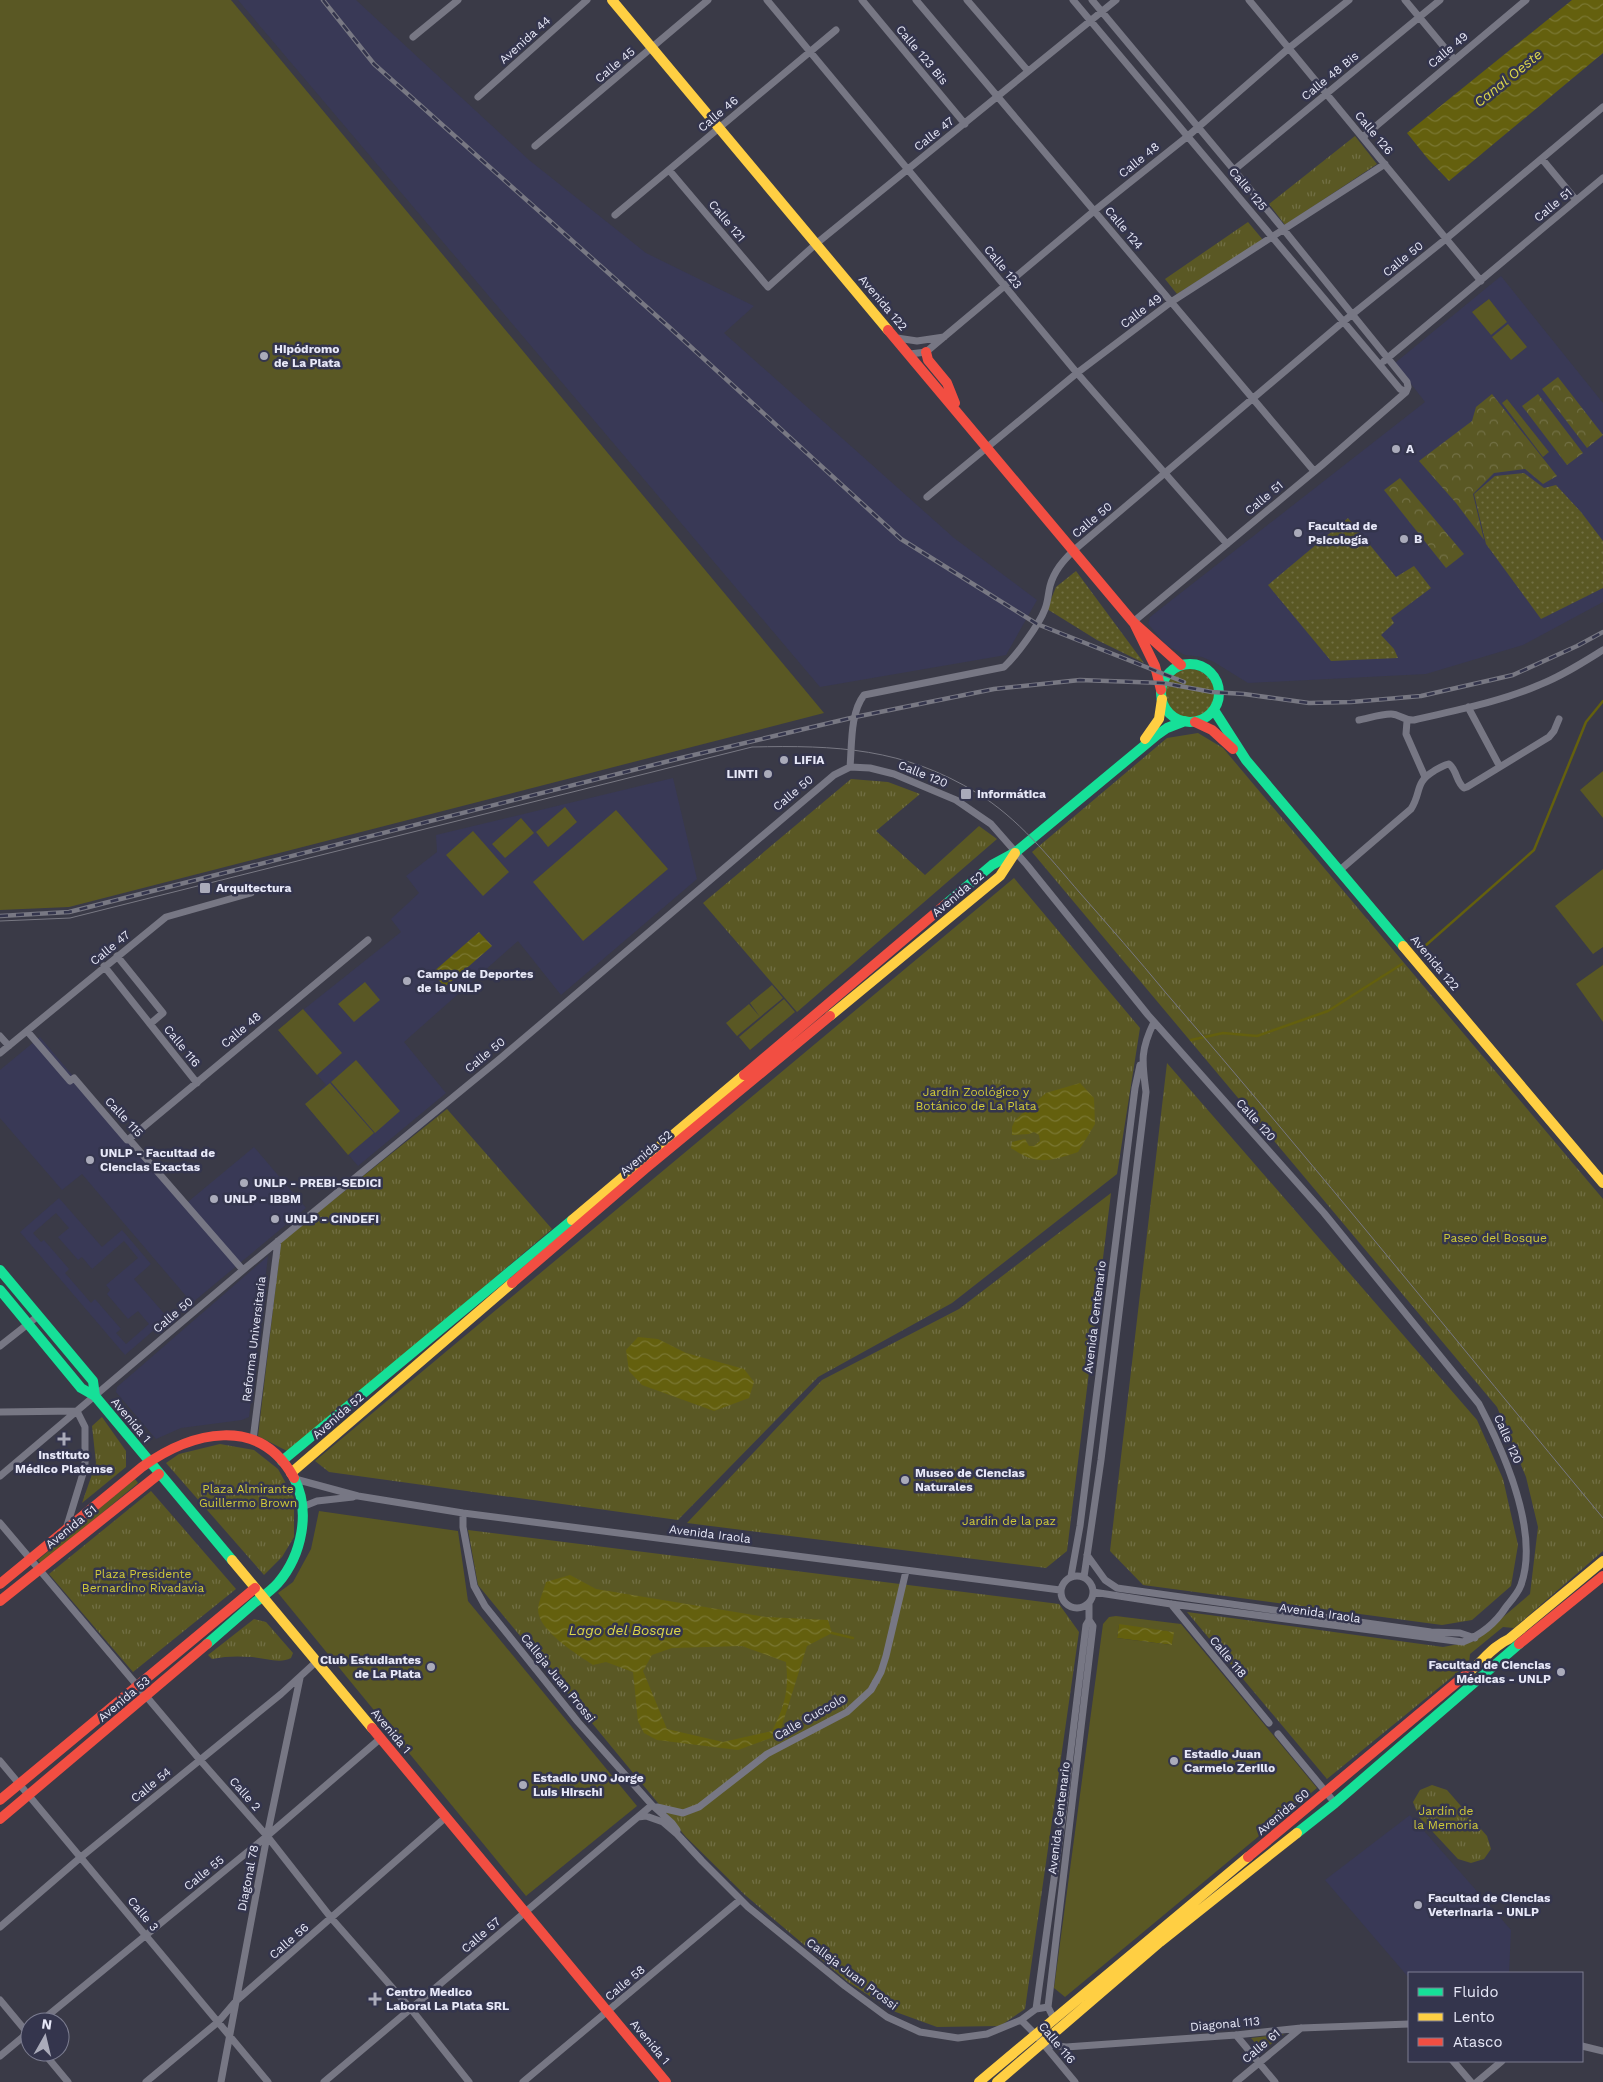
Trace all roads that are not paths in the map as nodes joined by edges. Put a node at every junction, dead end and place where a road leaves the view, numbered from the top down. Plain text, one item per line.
1 (458, 0) edge
2 (587, 0) edge
3 (612, 0) edge
4 (708, 0) edge
5 (767, 0) edge
6 (862, 0) edge
7 (916, 0) edge
8 (967, 0) edge
9 (1074, 0) edge
10 (1092, 0) edge
11 (1116, 0) edge
12 (1249, 0) edge
13 (1349, 0) edge
14 (1405, 0) edge
15 (1440, 0) edge
16 (1526, 0) edge
17 (1102, 11) junction
18 (1419, 18) junction
19 (1090, 20) junction
20 (836, 30) dead end
21 (413, 37) dead end
22 (653, 48) junction
23 (1289, 48) junction
24 (809, 52) junction
25 (1454, 59) junction
26 (1028, 70) junction
27 (1327, 93) junction
28 (998, 96) junction
29 (478, 97) dead end
30 (1603, 108) edge
31 (965, 124) junction
32 (720, 126) junction
33 (1197, 126) junction
34 (1188, 136) junction
35 (1363, 137) junction
36 (535, 146) dead end
37 (1542, 159) junction
38 (1385, 164) junction
39 (908, 168) junction
40 (669, 170) junction
41 (1234, 170) junction
42 (1603, 178) edge
43 (1576, 200) junction
44 (1094, 211) junction
45 (615, 215) dead end
46 (1284, 230) junction
47 (1274, 237) junction
48 (1447, 238) junction
49 (817, 243) junction
50 (1481, 281) junction
51 (1003, 286) junction
52 (768, 287) joint
53 (1171, 302) junction
54 (1352, 314) junction
55 (1344, 321) junction
56 (944, 337) junction
57 (896, 338) junction
58 (926, 352) junction
59 (909, 354) junction
60 (1387, 359) junction
61 (1380, 364) junction
62 (1076, 373) junction
63 (1407, 391) junction
64 (1253, 400) junction
65 (959, 412) junction
66 (989, 447) junction
67 (1314, 471) junction
68 (1165, 473) junction
69 (927, 497) dead end
70 (1227, 544) junction
71 (1073, 550) junction
72 (1133, 622) junction
73 (1603, 650) edge
74 (1181, 665) junction
75 (1162, 695) junction
76 (1468, 707) junction
77 (1214, 710) junction
78 (1559, 719) dead end
79 (1359, 720) dead end
80 (1190, 721) junction
81 (1407, 721) junction
82 (1135, 751) junction
83 (1246, 760) junction
84 (850, 767) junction
85 (1500, 767) junction
86 (1424, 777) junction
87 (1016, 852) junction
88 (1340, 870) junction
89 (251, 893) dead end
90 (368, 940) dead end
91 (116, 956) junction
92 (104, 966) junction
93 (1154, 1022) junction
94 (150, 1024) junction
95 (28, 1031) junction
96 (0, 1036) edge
97 (8, 1046) junction
98 (0, 1053) edge
99 (1142, 1060) junction
100 (197, 1082) junction
101 (129, 1139) junction
102 (1603, 1183) edge
103 (278, 1241) junction
104 (0, 1270) edge
105 (243, 1270) junction
106 (0, 1290) edge
107 (38, 1316) junction
108 (28, 1324) junction
109 (0, 1346) edge
110 (95, 1396) junction
111 (77, 1411) junction
112 (0, 1412) edge
113 (253, 1440) junction
114 (282, 1461) junction
115 (149, 1462) junction
116 (159, 1474) junction
117 (0, 1476) edge
118 (293, 1476) junction
119 (358, 1496) junction
120 (302, 1507) junction
121 (463, 1513) junction
122 (0, 1522) edge
123 (66, 1530) junction
124 (1087, 1555) junction
125 (31, 1559) junction
126 (1603, 1561) edge
127 (39, 1569) junction
128 (906, 1570) junction
129 (1071, 1576) junction
130 (1603, 1576) edge
131 (1084, 1577) junction
132 (0, 1584) edge
133 (255, 1588) junction
134 (1060, 1590) junction
135 (1094, 1592) junction
136 (263, 1597) junction
137 (0, 1602) edge
138 (1089, 1603) junction
139 (1171, 1604) junction
140 (1089, 1620) junction
141 (1475, 1638) junction
142 (316, 1661) junction
143 (300, 1678) junction
144 (138, 1686) junction
145 (146, 1696) junction
146 (1269, 1723) dead end
147 (1278, 1734) dead end
148 (381, 1738) junction
149 (200, 1760) junction
150 (0, 1761) edge
151 (20, 1784) junction
152 (1326, 1792) junction
153 (28, 1795) junction
154 (0, 1800) edge
155 (1335, 1803) junction
156 (652, 1805) junction
157 (446, 1817) junction
158 (638, 1817) junction
159 (0, 1819) edge
160 (678, 1834) junction
161 (267, 1836) junction
162 (81, 1857) junction
163 (740, 1900) junction
164 (525, 1912) junction
165 (332, 1919) junction
166 (0, 1927) edge
167 (146, 1935) junction
168 (0, 2000) edge
169 (236, 2001) junction
170 (1048, 2007) junction
171 (411, 2009) junction
172 (1036, 2009) junction
173 (52, 2012) edge
174 (608, 2012) junction
175 (1054, 2018) junction
176 (1021, 2020) junction
177 (218, 2022) junction
178 (20, 2023) edge
179 (1408, 2024) edge
180 (1301, 2028) junction
181 (1036, 2035) junction
182 (1236, 2035) junction
183 (230, 2036) junction
184 (20, 2040) edge
185 (1043, 2044) junction
186 (1583, 2046) edge
187 (1603, 2051) edge
188 (0, 2056) edge
189 (51, 2062) edge
190 (1454, 2062) edge
191 (1501, 2062) edge
192 (1259, 2063) junction
193 (68, 2082) edge
194 (146, 2082) edge
195 (221, 2082) edge
196 (268, 2082) edge
197 (324, 2082) edge
198 (469, 2082) edge
199 (523, 2082) edge
200 (666, 2082) edge
201 (979, 2082) edge
202 (998, 2082) edge
203 (1075, 2082) edge
204 (1236, 2082) edge
205 (1275, 2082) edge
206 (1471, 2082) edge
207 (1477, 2082) edge

1 - 21 street
2 - 29 street, Avenida 44
3 - 22 main road, Avenida 122
4 - 22 street, Calle 45
5 - 24 street, Calle 123
6 - 31 street, Calle 123 Bis
7 - 28 street, Calle 124
8 - 26 street
9 - 19 street, Calle 125
10 - 17 street, Calle 125
11 - 17 street, Calle 47
12 - 23 street, Calle 126
13 - 23 street, Calle 48
14 - 18 street
15 - 18 street, Calle 48 Bis
16 - 25 street, Calle 49
17 - 19 street, Calle 47
17 - 33 street, Calle 125
18 - 25 street
18 - 27 street, Calle 48 Bis
19 - 26 street, Calle 47
19 - 34 street, Calle 125
20 - 24 street, Calle 46
22 - 32 main road, Avenida 122
22 - 36 street, Calle 45
23 - 27 street, Calle 126
23 - 33 street, Calle 48
24 - 32 street, Calle 46
24 - 39 street, Calle 123
25 - 35 street, Calle 49
26 - 28 street, Calle 47
27 - 35 street, Calle 126
27 - 41 street, Calle 48 Bis
28 - 31 street, Calle 47
28 - 44 street, Calle 124
30 - 37 street, Calle 50
31 - 39 street, Calle 47
32 - 40 street, Calle 46
32 - 49 main road, Avenida 122
33 - 34 street, Calle 48
33 - 41 street, Calle 125
34 - 44 street, Calle 48
34 - 47 street, Calle 125
35 - 38 street, Calle 126
37 - 43 street
37 - 48 street, Calle 50
38 - 46 street, Calle 49
38 - 48 street, Calle 126
39 - 49 street, Calle 47
39 - 51 street, Calle 123
40 - 45 street, Calle 46
40 - 52 street, Calle 121
41 - 46 street, Calle 125
42 - 43 street, Calle 51
43 - 50 street, Calle 51
44 - 51 street, Calle 48
44 - 53 street, Calle 124
46 - 47 street, Calle 49
46 - 54 street, Calle 125
47 - 53 street, Calle 49
47 - 55 street, Calle 125
48 - 50 street, Calle 126
48 - 54 street, Calle 50
49 - 52 street, Calle 47
49 - 57 main road, Avenida 122
50 - 60 street, Calle 51
51 - 56 street, Calle 48
51 - 62 street, Calle 123
53 - 62 street, Calle 49
53 - 64 street, Calle 124
54 - 55 street, Calle 50
54 - 60 street, Calle 125
55 - 61 street, Calle 125
55 - 64 street, Calle 50
56 - 57 street
56 - 58 street, Calle 48
57 - 59 main road, Avenida 122
58 - 59 street
58 - 65 main road
59 - 65 main road, Avenida 122
60 - 61 street, Calle 51
60 - 63 street, Calle 125
61 - 63 street, Calle 125
62 - 66 street, Calle 49
62 - 68 street, Calle 123
63 - 67 street, Calle 51
64 - 67 street, Calle 124
64 - 68 street, Calle 50
65 - 66 main road, Avenida 122
66 - 69 street, Calle 49
66 - 71 main road, Avenida 122
67 - 70 street, Calle 51
68 - 70 street, Calle 123
68 - 71 street, Calle 50
70 - 72 street, Calle 51
71 - 72 main road, Avenida 122
71 - 84 street, Calle 50
72 - 74 main road, Avenida 122
72 - 75 main road, Avenida 122
73 - 76 street
74 - 75 main road
74 - 77 main road
75 - 80 main road
75 - 82 main road, Avenida 52
76 - 81 street
76 - 85 street
77 - 80 main road
77 - 83 main road, Avenida 122
78 - 85 street
79 - 81 street
80 - 82 main road, Avenida 52
80 - 83 main road, Avenida 122
81 - 86 street
82 - 87 main road, Avenida 52
83 - 88 main road, Avenida 122
84 - 87 street, Calle 120
84 - 103 street, Calle 50
85 - 86 street
86 - 88 street
87 - 93 street, Calle 120
87 - 114 main road, Avenida 52
87 - 118 main road, Avenida 52
88 - 102 main road, Avenida 122
89 - 91 street, Calle 47
90 - 100 street, Calle 48
91 - 92 street, Calle 47
91 - 94 street, Calle 116
92 - 94 street, Calle 116
92 - 95 street, Calle 47
93 - 99 street, Avenida Centenario
93 - 141 street, Calle 120
94 - 100 street, Calle 116
95 - 97 street, Calle 47
95 - 101 street, Calle 115
96 - 97 street
97 - 98 street, Calle 47
99 - 124 street
99 - 129 street, Avenida Centenario
100 - 101 street, Calle 48
101 - 105 street, Calle 115
103 - 105 street, Calle 50
103 - 113 street, Reforma Universitaria
104 - 107 main road, Avenida 1
105 - 110 street, Calle 50
106 - 108 main road, Avenida 1
107 - 108 street
107 - 110 main road, Avenida 1
108 - 109 street
108 - 110 main road, Avenida 1
110 - 111 street, Calle 50
110 - 115 main road, Avenida 1
111 - 112 street
111 - 117 street, Calle 50
111 - 123 street
113 - 114 main road
113 - 115 main road
114 - 118 main road
115 - 116 main road, Avenida 1
115 - 123 main road, Avenida 51
116 - 127 main road, Avenida 51
116 - 133 main road, Avenida 1
118 - 119 street, Avenida Iraola
118 - 120 main road
119 - 120 street, Avenida Iraola
119 - 121 street, Avenida Iraola
120 - 136 main road
121 - 128 street, Avenida Iraola
121 - 156 street, Calleja Juan Prossi
122 - 125 street, Calle 2
123 - 125 main road, Avenida 51
124 - 131 street
124 - 141 street
125 - 127 street, Calle 2
125 - 132 main road, Avenida 51
126 - 152 main road, Avenida 60
127 - 137 main road, Avenida 51
127 - 144 street, Calle 2
128 - 134 street, Avenida Iraola
128 - 156 street, Calle Cuccolo
129 - 131 street
129 - 134 street
130 - 155 main road, Avenida 60
131 - 135 street
133 - 136 main road, Avenida 1
133 - 144 main road, Avenida 53
134 - 138 street
135 - 138 street
135 - 139 street, Avenida Iraola
136 - 142 main road, Avenida 1
136 - 145 main road, Avenida 53
138 - 140 street, Avenida Centenario
139 - 141 street, Avenida Iraola
139 - 146 street, Calle 118
140 - 170 street, Avenida Centenario
140 - 172 street, Avenida Centenario
142 - 143 street, Calle 54
142 - 148 main road, Avenida 1
143 - 149 street, Calle 54
143 - 161 street, Diagonal 78
144 - 145 street, Calle 2
144 - 151 main road, Avenida 53
145 - 149 street, Calle 2
145 - 153 main road, Avenida 53
147 - 152 street
148 - 157 main road, Avenida 1
148 - 161 street, Calle 55
149 - 161 street, Calle 2
149 - 162 street, Calle 54
150 - 151 street, Calle 3
151 - 153 street, Calle 3
151 - 154 main road, Avenida 53
152 - 155 street
152 - 175 main road, Avenida 60
153 - 159 main road, Avenida 53
153 - 162 street, Calle 3
155 - 185 main road, Avenida 60
156 - 158 street, Calle 57
156 - 160 street, Calleja Juan Prossi
157 - 164 main road, Avenida 1
157 - 165 street, Calle 56
158 - 160 street, Calleja Juan Prossi
158 - 164 street, Calle 57
160 - 163 street, Calleja Juan Prossi
161 - 165 street, Calle 2
161 - 167 street, Calle 55
161 - 169 street, Diagonal 78
162 - 166 street, Calle 54
162 - 167 street, Calle 3
163 - 174 street, Calle 58
163 - 176 street, Calleja Juan Prossi
164 - 171 street, Calle 57
164 - 174 main road, Avenida 1
165 - 169 street, Calle 56
165 - 171 street, Calle 2
167 - 173 street, Calle 55
167 - 177 street, Calle 3
168 - 178 street
169 - 177 street, Calle 56
169 - 183 street, Diagonal 78
170 - 172 street, Calleja Juan Prossi
170 - 175 street
171 - 197 street, Calle 57
171 - 198 street, Calle 2
172 - 176 street, Calleja Juan Prossi
174 - 199 street, Calle 58
174 - 200 main road, Avenida 1
175 - 181 main road, Avenida 60
176 - 181 street, Calle 116
177 - 183 street, Calle 3
177 - 194 street, Calle 56
179 - 180 street, Diagonal 113
180 - 182 street, Diagonal 113
180 - 192 street, Calle 61
181 - 185 street, Calle 116
181 - 201 main road, Avenida 60
182 - 185 street, Diagonal 113
182 - 192 street
183 - 195 street, Diagonal 78
183 - 196 street, Calle 3
184 - 188 street
185 - 202 main road, Avenida 60
185 - 203 street, Calle 116
186 - 187 street
189 - 193 street
190 - 206 street
191 - 207 street
192 - 204 street, Calle 61
192 - 205 street

